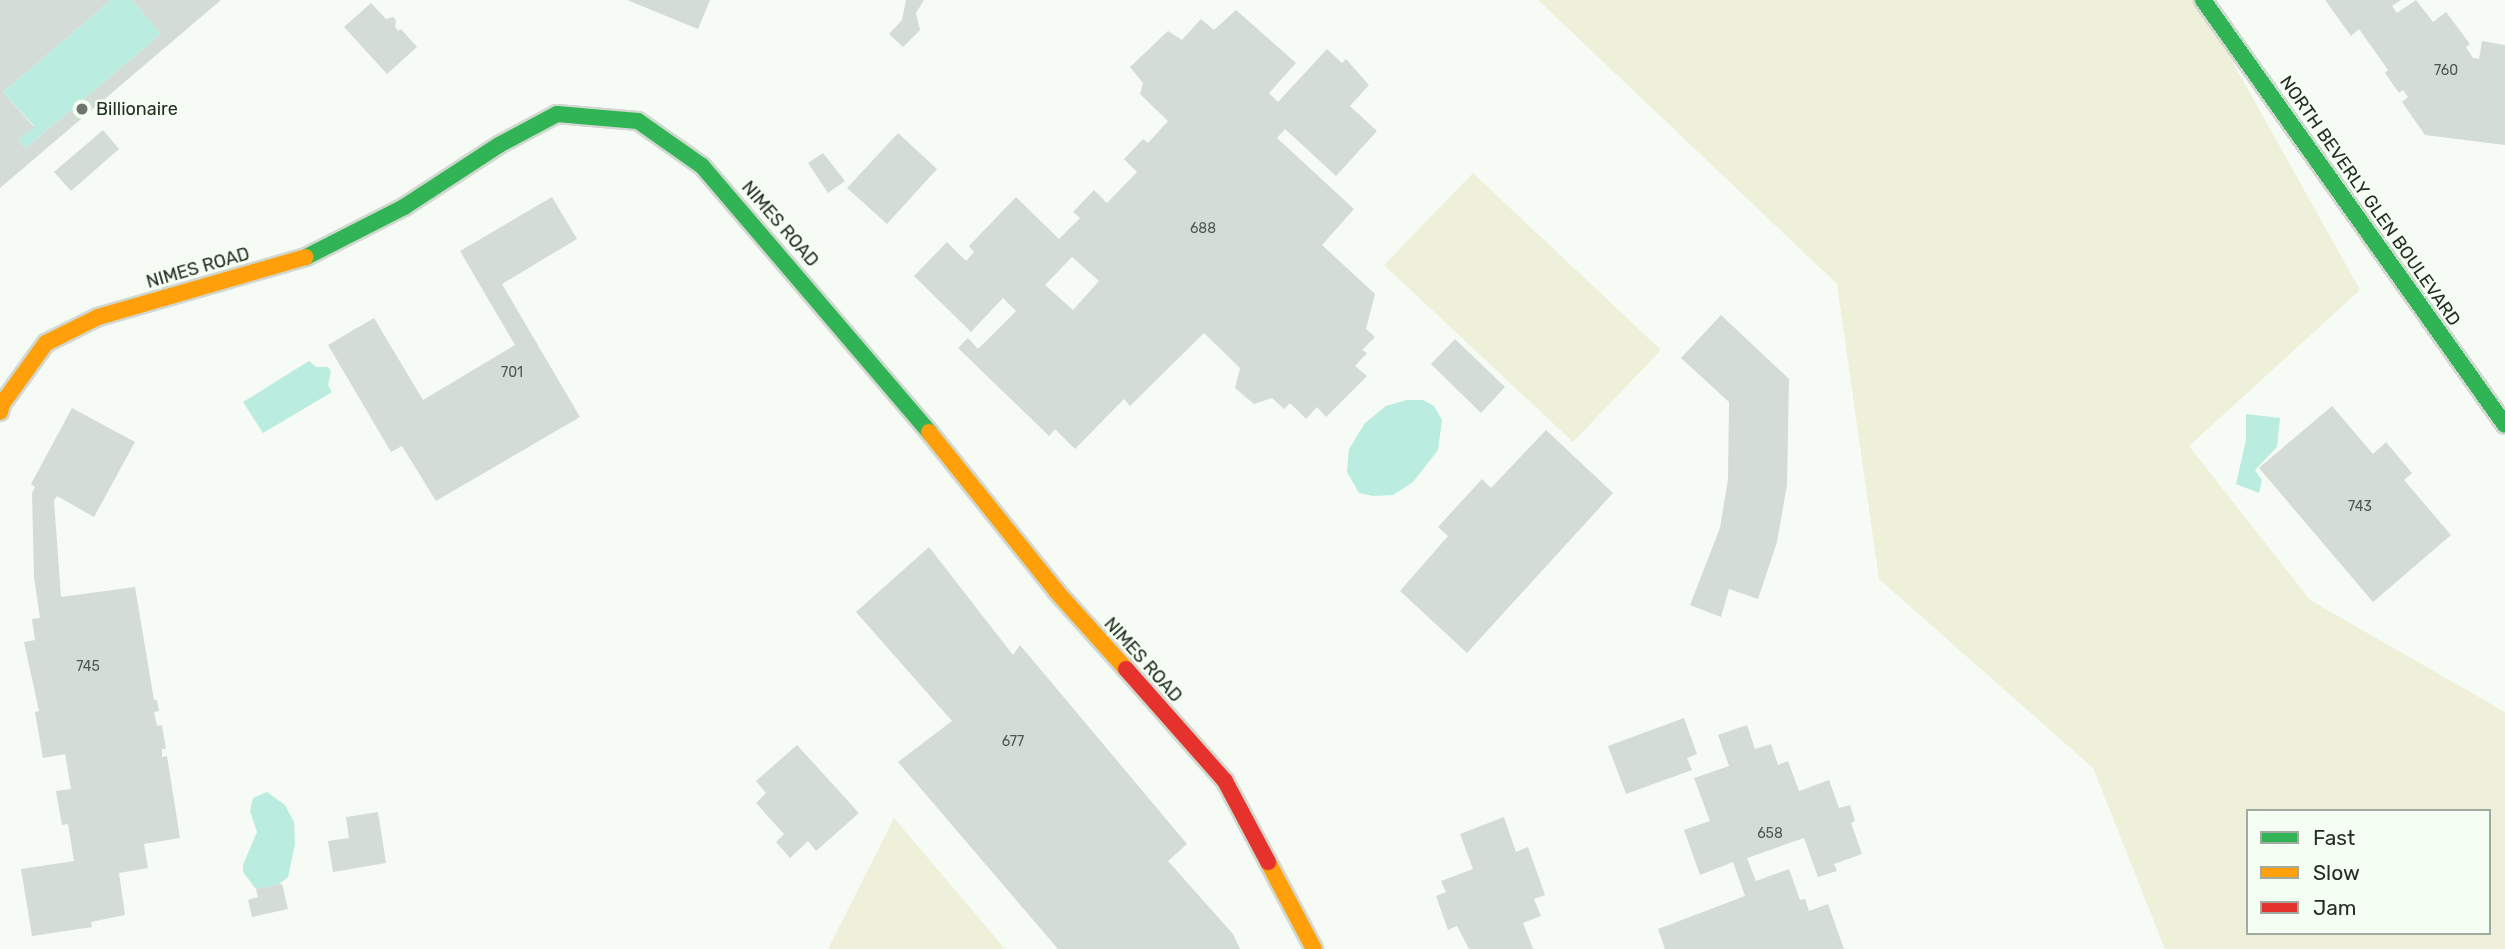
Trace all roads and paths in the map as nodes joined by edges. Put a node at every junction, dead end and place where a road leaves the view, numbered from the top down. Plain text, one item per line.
1 (2203, 0) edge
2 (0, 412) edge
3 (2505, 425) edge
4 (1314, 949) edge

1 - 3 street, NORTH BEVERLY GLEN BOULEVARD
2 - 4 street, NIMES ROAD

